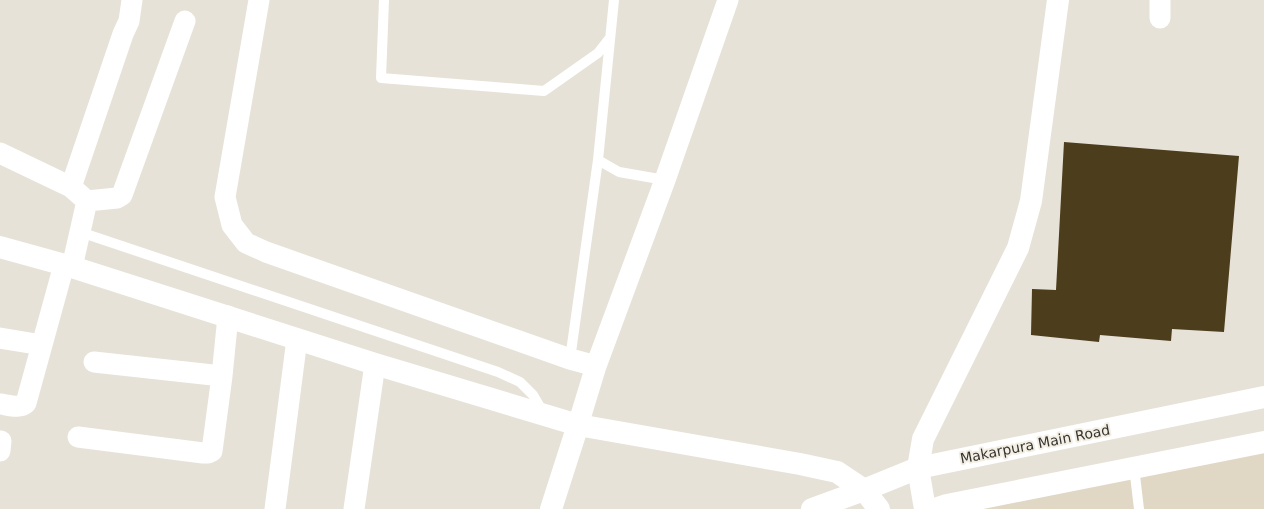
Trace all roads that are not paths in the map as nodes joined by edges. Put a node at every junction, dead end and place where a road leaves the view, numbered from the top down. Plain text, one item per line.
1 (132, 0) edge
2 (259, 0) edge
3 (384, 0) edge
4 (614, 0) edge
5 (728, 0) edge
6 (1058, 0) edge
7 (186, 21) dead end
8 (609, 39) junction
9 (0, 153) edge
10 (598, 160) junction
11 (665, 180) junction
12 (71, 188) junction
13 (87, 201) junction
14 (80, 232) junction
15 (0, 247) edge
16 (68, 266) junction
17 (228, 316) junction
18 (0, 338) edge
19 (297, 339) junction
20 (42, 345) junction
21 (570, 359) junction
22 (94, 362) dead end
23 (375, 364) junction
24 (596, 366) junction
25 (222, 376) junction
26 (1264, 397) edge
27 (0, 404) edge
28 (545, 416) junction
29 (578, 425) junction
30 (78, 437) dead end
31 (1264, 442) edge
32 (1134, 467) junction
33 (918, 468) junction
34 (864, 490) junction
35 (275, 509) edge
36 (354, 509) edge
37 (551, 509) edge
38 (812, 509) edge
39 (879, 509) edge
40 (925, 509) edge
41 (935, 509) edge
42 (1139, 509) edge

1 - 12 street
2 - 21 street
3 - 8 lane
4 - 8 lane
5 - 11 street
6 - 33 main road
7 - 13 street
8 - 10 lane
9 - 12 street
10 - 11 lane
10 - 21 lane
11 - 24 street
12 - 13 street
13 - 14 street
14 - 16 street
14 - 28 lane
15 - 16 main road
16 - 17 main road
16 - 20 street
17 - 19 main road
17 - 25 street
18 - 20 street
19 - 23 main road
19 - 35 street
20 - 27 street
21 - 24 street
22 - 25 street
23 - 28 main road
23 - 36 street
24 - 29 street
25 - 30 street
26 - 33 main road, Makarpura Main Road
28 - 29 main road
29 - 34 main road
29 - 37 main road
31 - 32 main road
32 - 41 main road
32 - 42 lane
33 - 34 main road, Makarpura Main Road
33 - 40 main road
34 - 38 main road, Makarpura Main Road
34 - 39 main road

